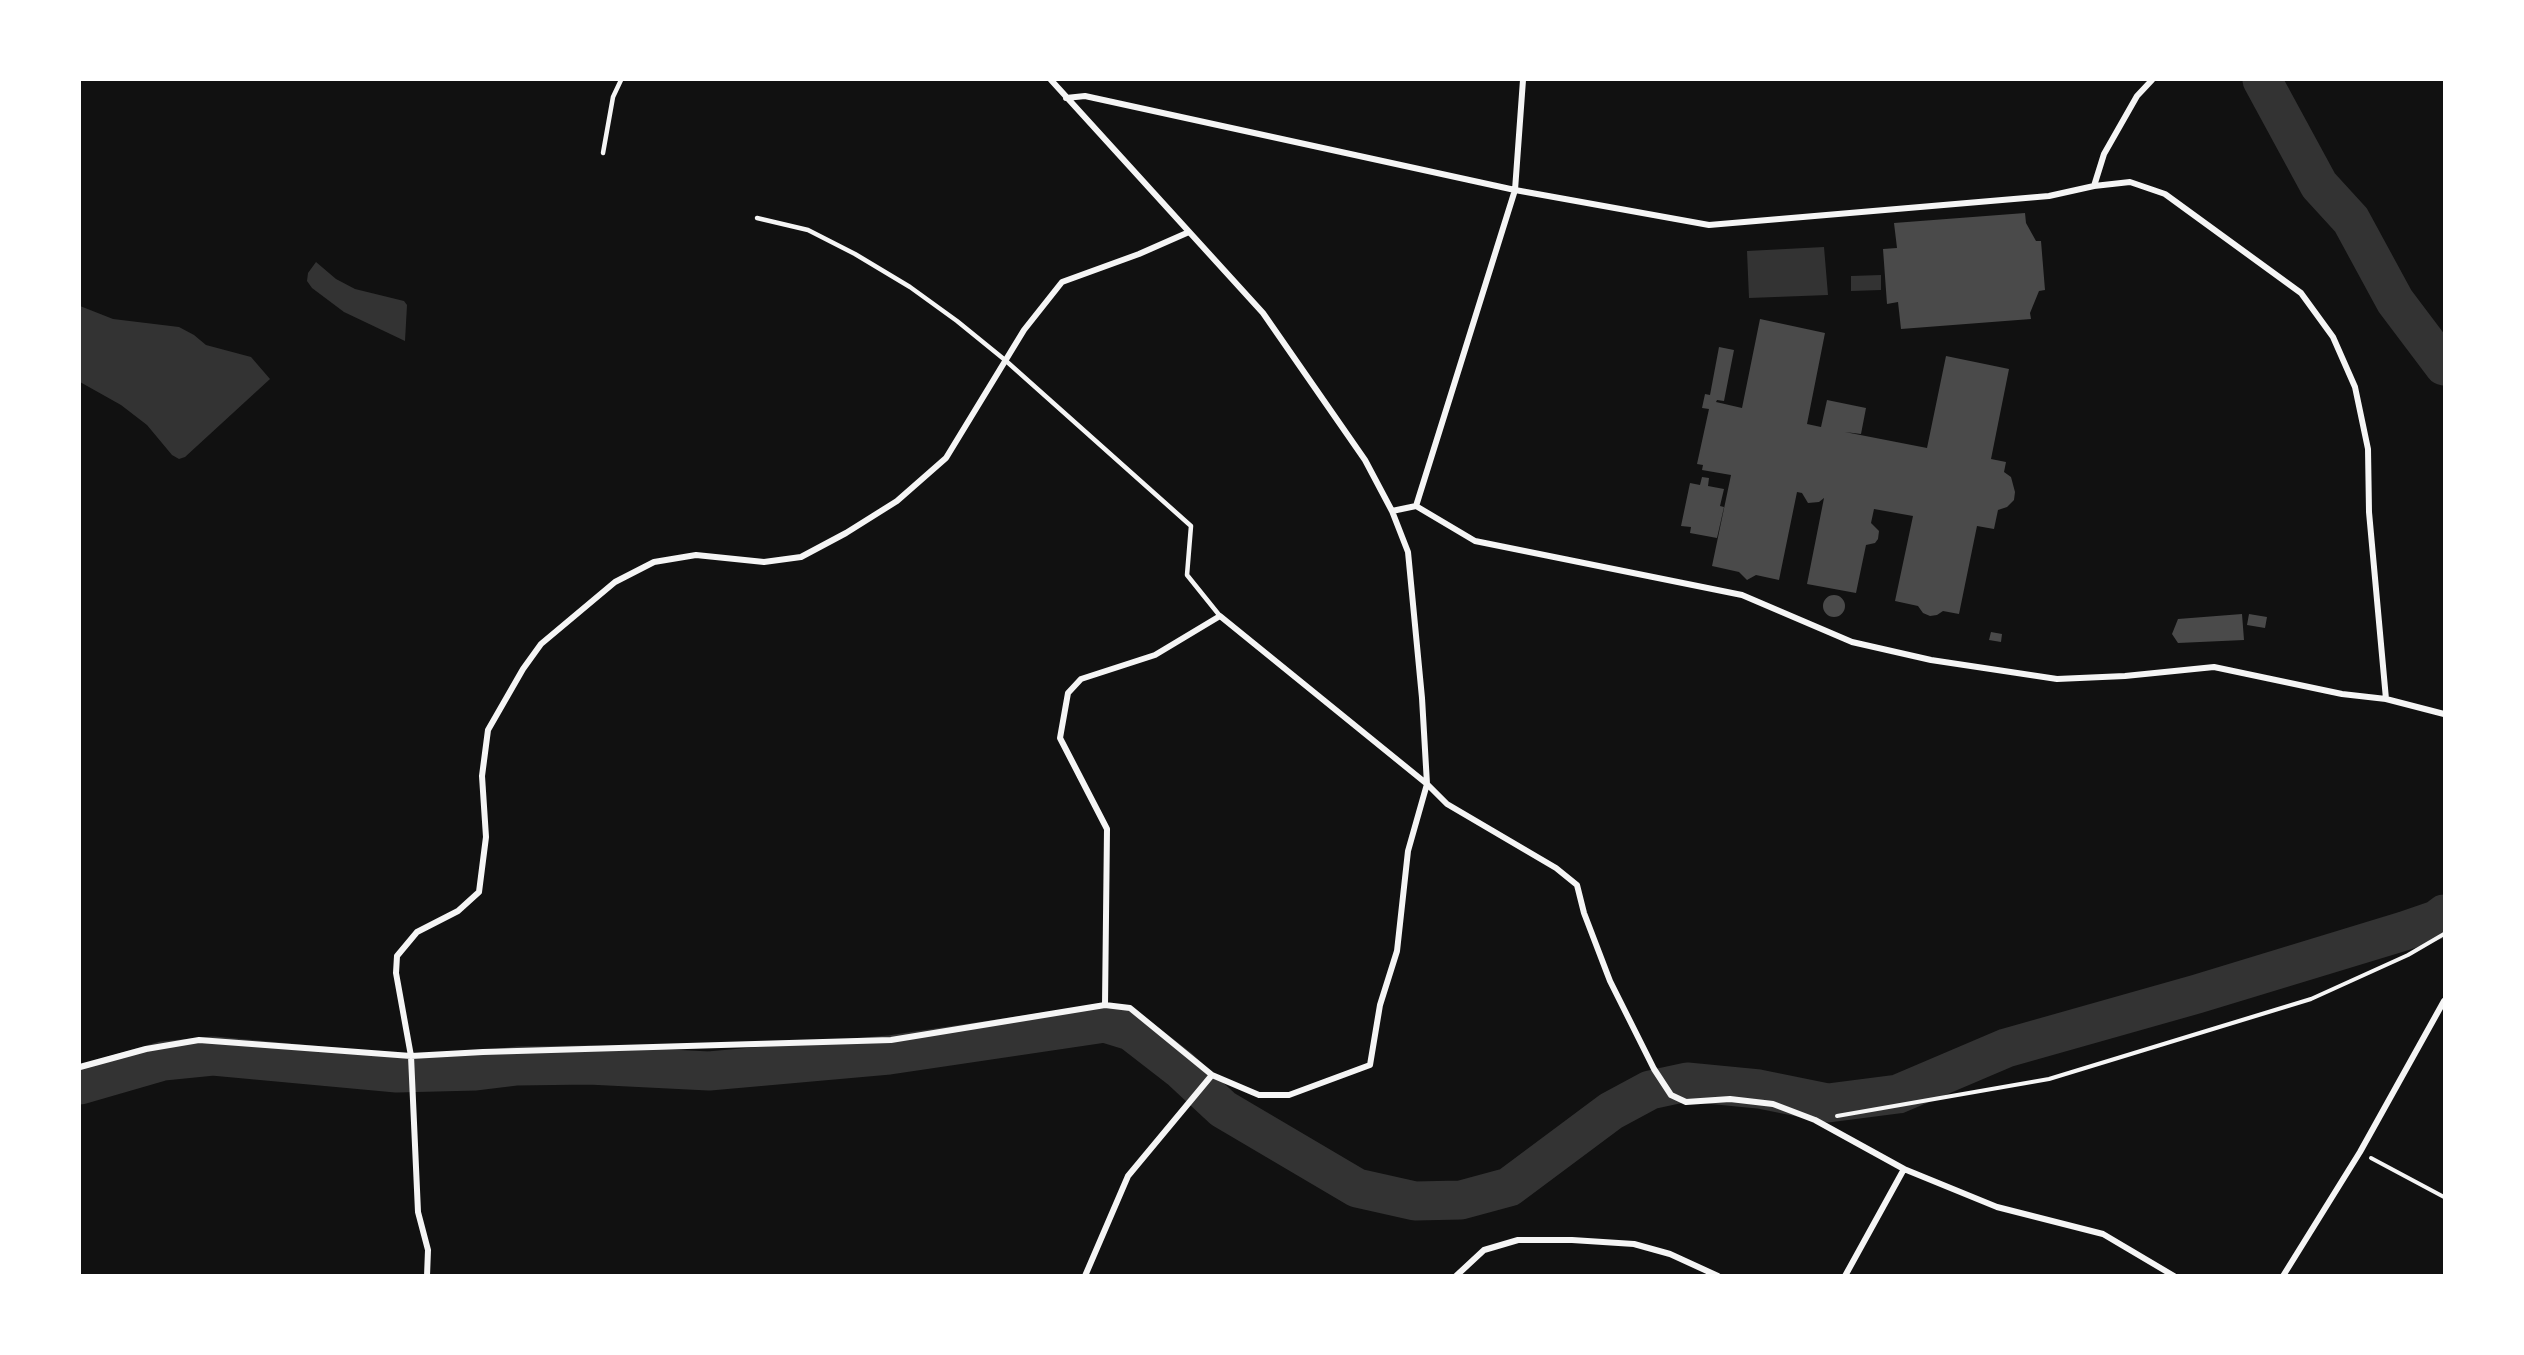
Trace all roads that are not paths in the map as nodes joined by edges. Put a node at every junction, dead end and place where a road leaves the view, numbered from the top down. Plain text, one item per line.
1 (621, 80) edge
2 (1051, 80) edge
3 (1523, 80) edge
4 (2152, 80) edge
5 (1066, 98) junction
6 (603, 153) dead end
7 (2094, 186) junction
8 (1515, 190) junction
9 (758, 218) dead end
10 (1190, 232) junction
11 (1005, 360) junction
12 (1416, 506) junction
13 (1392, 511) junction
14 (1220, 616) junction
15 (2386, 699) junction
16 (2445, 714) edge
17 (1427, 784) junction
18 (2445, 1001) edge
19 (1105, 1005) junction
20 (411, 1056) junction
21 (80, 1067) edge
22 (1212, 1075) junction
23 (1904, 1168) junction
24 (427, 1275) edge
25 (1085, 1275) edge
26 (1456, 1275) edge
27 (1718, 1275) edge
28 (1845, 1275) edge
29 (2174, 1275) edge
30 (2283, 1275) edge

1 - 6 lane
2 - 5 street
3 - 8 street
4 - 7 street
5 - 8 street
5 - 10 street
7 - 8 street
7 - 15 street
8 - 12 street
9 - 11 lane
10 - 11 street
10 - 13 street
11 - 14 lane
11 - 20 street
12 - 13 street
12 - 15 street
13 - 17 street
14 - 17 street
14 - 19 street
15 - 16 street
17 - 22 street
17 - 23 street
18 - 30 street
19 - 20 street
19 - 22 street
20 - 21 street
20 - 24 street
22 - 25 street
23 - 28 street
23 - 29 street
26 - 27 street

